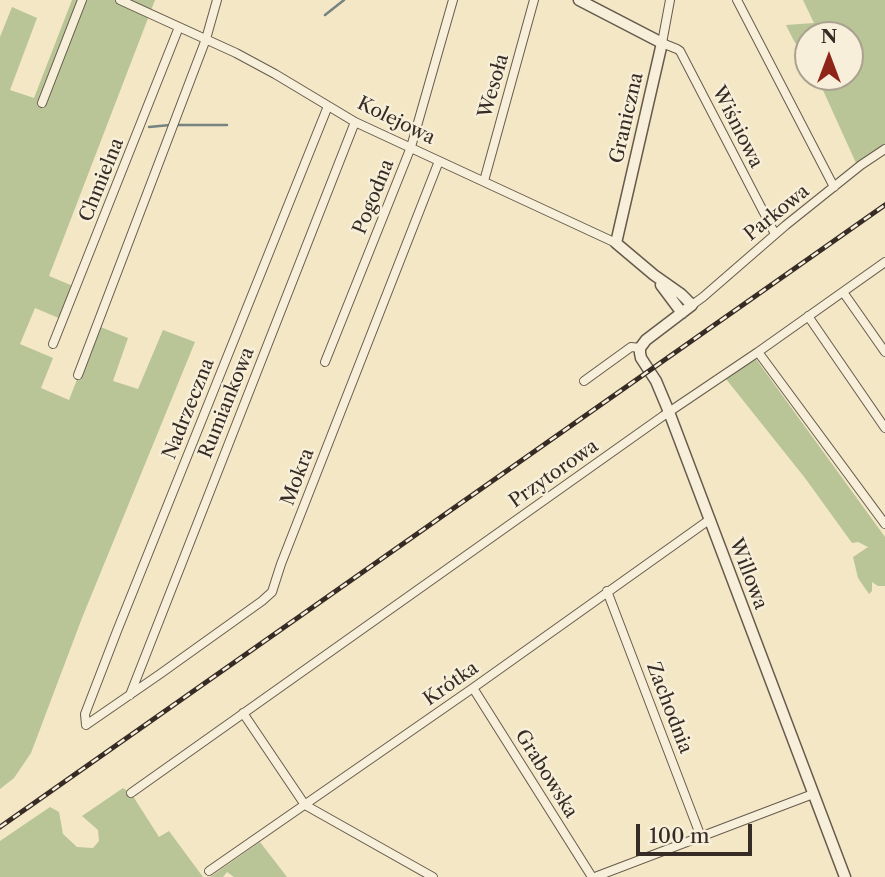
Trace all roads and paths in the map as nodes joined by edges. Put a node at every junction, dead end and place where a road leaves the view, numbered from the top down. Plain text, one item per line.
1 (82, 0) edge
2 (120, 0) edge
3 (217, 0) edge
4 (453, 0) edge
5 (534, 0) edge
6 (579, 0) edge
7 (670, 0) edge
8 (737, 0) edge
9 (179, 27) junction
10 (206, 39) junction
11 (662, 43) junction
12 (42, 103) dead end
13 (328, 106) junction
14 (355, 122) junction
15 (411, 148) junction
16 (885, 149) edge
17 (439, 161) junction
18 (484, 181) junction
19 (834, 187) junction
20 (775, 234) junction
21 (617, 243) junction
22 (885, 262) edge
23 (654, 275) junction
24 (843, 292) junction
25 (692, 305) junction
26 (682, 313) junction
27 (808, 316) junction
28 (53, 344) dead end
29 (640, 348) junction
30 (758, 352) junction
31 (885, 352) edge
32 (325, 362) dead end
33 (78, 375) dead end
34 (584, 381) dead end
35 (668, 412) junction
36 (885, 428) edge
37 (709, 520) junction
38 (885, 524) edge
39 (607, 591) junction
40 (472, 688) junction
41 (130, 695) junction
42 (243, 713) junction
43 (86, 725) joint
44 (131, 793) dead end
45 (813, 794) junction
46 (304, 806) junction
47 (701, 837) junction
48 (209, 871) dead end
49 (433, 877) edge
50 (593, 877) edge
51 (845, 877) edge

1 - 12 street
2 - 9 street, Kolejowa
3 - 10 street
4 - 15 street, Pogodna
5 - 18 street, Wesoła
6 - 11 street
7 - 11 street, Graniczna
8 - 19 street
9 - 10 street, Kolejowa
9 - 28 street, Chmielna
10 - 13 street, Kolejowa
10 - 33 street
11 - 20 street, Wiśniowa
11 - 21 street, Graniczna
13 - 14 street, Kolejowa
13 - 43 street, Nadrzeczna
14 - 15 street, Kolejowa
14 - 41 street, Rumiankowa
15 - 17 street, Kolejowa
15 - 32 street, Pogodna
16 - 19 street, Parkowa
17 - 18 street, Kolejowa
17 - 41 street, Mokra
18 - 21 street, Kolejowa
19 - 20 street, Parkowa
20 - 25 street, Parkowa
21 - 23 street, Kolejowa
22 - 24 street, Przytorowa
23 - 25 street, Kolejowa
23 - 26 street, Kolejowa
24 - 27 street, Przytorowa
24 - 31 street
25 - 26 street
26 - 29 street
27 - 30 street, Przytorowa
27 - 36 street
29 - 34 street
29 - 35 street, Willowa
30 - 35 street, Przytorowa
30 - 38 street
35 - 37 street, Willowa
35 - 42 street, Przytorowa
37 - 39 street, Krótka
37 - 45 street, Willowa
39 - 40 street, Krótka
39 - 47 street, Zachodnia
40 - 46 street, Krótka
40 - 50 street, Grabowska
41 - 43 street, Mokra
42 - 44 street, Przytorowa
42 - 46 street
45 - 47 street
45 - 51 street, Willowa
46 - 48 street, Krótka
46 - 49 street
47 - 50 street

